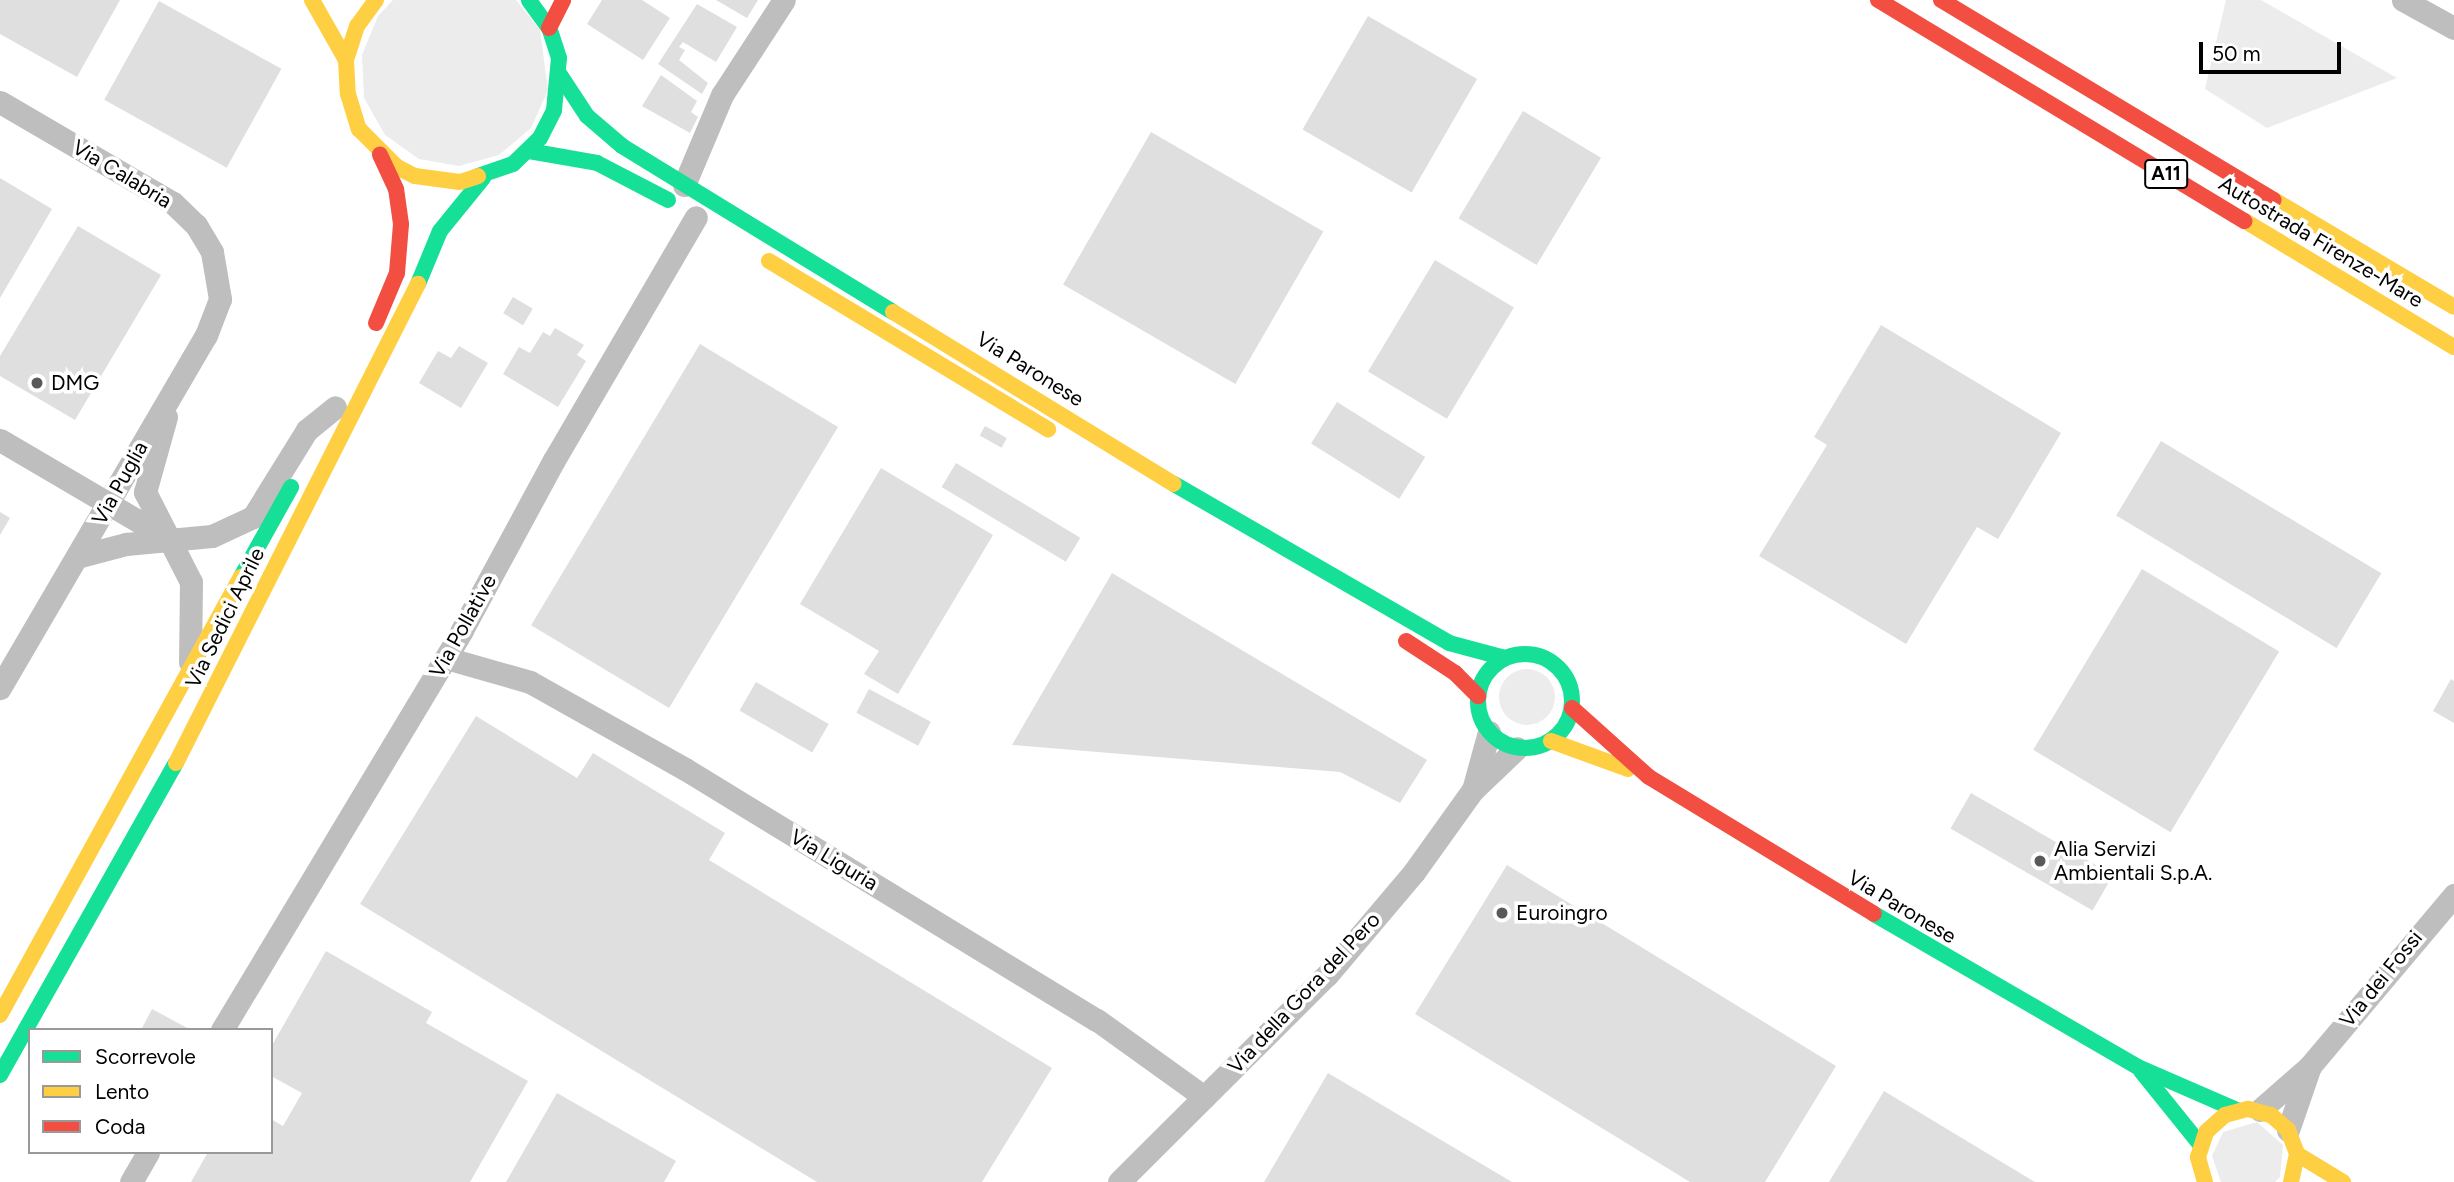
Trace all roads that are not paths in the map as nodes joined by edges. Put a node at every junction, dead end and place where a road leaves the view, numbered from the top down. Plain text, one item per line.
1 (312, 0) edge
2 (376, 0) edge
3 (529, 0) edge
4 (563, 0) edge
5 (784, 0) edge
6 (1878, 0) edge
7 (1941, 0) edge
8 (2413, 3) edge
9 (549, 28) junction
10 (2454, 28) edge
11 (346, 60) junction
12 (560, 75) junction
13 (0, 102) edge
14 (529, 151) junction
15 (380, 154) junction
16 (483, 178) junction
17 (684, 185) junction
18 (701, 220) joint
19 (753, 251) dead end
20 (218, 271) joint
21 (2454, 307) edge
22 (368, 340) dead end
23 (2454, 347) edge
24 (173, 390) junction
25 (338, 401) joint
26 (0, 440) edge
27 (1067, 441) dead end
28 (1139, 484) dead end
29 (107, 502) junction
30 (1199, 519) dead end
31 (172, 541) junction
32 (80, 556) junction
33 (1391, 633) dead end
34 (446, 658) junction
35 (1504, 658) junction
36 (189, 675) junction
37 (0, 688) edge
38 (1478, 696) junction
39 (1572, 708) junction
40 (1489, 732) junction
41 (1551, 741) junction
42 (1517, 748) junction
43 (1649, 777) junction
44 (1472, 791) junction
45 (2454, 895) edge
46 (0, 1015) edge
47 (223, 1028) edge
48 (2310, 1066) junction
49 (2138, 1067) junction
50 (0, 1075) edge
51 (1203, 1097) junction
52 (2248, 1110) junction
53 (2288, 1130) junction
54 (2200, 1144) junction
55 (147, 1154) edge
56 (2297, 1154) junction
57 (2203, 1181) edge
58 (131, 1182) edge
59 (1119, 1182) edge
60 (2291, 1182) edge
61 (2343, 1182) edge

1 - 11 main road
2 - 11 main road, Via Sedici Aprile
3 - 9 main road, Via Sedici Aprile
4 - 9 main road
5 - 17 street
6 - 23 main road, Autostrada Firenze-Mare / A11
7 - 21 main road, Autostrada Firenze-Mare / A11
8 - 10 street
9 - 12 main road, Via Sedici Aprile
11 - 15 main road, Via Sedici Aprile
12 - 14 main road, Via Sedici Aprile
12 - 17 main road, Via Paronese
13 - 20 street, Via Calabria
14 - 16 main road, Via Sedici Aprile
14 - 18 main road
15 - 16 main road, Via Sedici Aprile
15 - 22 main road, Via Sedici Aprile
16 - 50 main road, Via Sedici Aprile
17 - 35 main road, Via Paronese
18 - 34 street, Via Pollative
19 - 27 main road, Via Paronese
20 - 24 street, Via Puglia
24 - 29 street, Via Puglia
24 - 31 street
25 - 31 street
25 - 36 main road, Via Sedici Aprile
26 - 29 street
28 - 30 main road
29 - 31 street
29 - 32 street, Via Puglia
31 - 32 street
31 - 36 street
32 - 37 street, Via Puglia
33 - 38 main road
34 - 47 street, Via Pollative
34 - 51 street, Via Liguria
35 - 38 main road
35 - 39 main road, Via Paronese
36 - 46 main road, Via Sedici Aprile
38 - 40 main road
39 - 41 main road
39 - 43 main road, Via Paronese
40 - 42 main road
40 - 44 street, Via della Gora del Pero
41 - 42 main road
41 - 43 main road, Via Paronese
42 - 44 street, Via della Gora del Pero
43 - 49 main road, Via Paronese
44 - 51 street, Via della Gora del Pero
45 - 48 street, Via dei Fossi
48 - 52 street, Via dei Fossi
48 - 53 street, Via dei Fossi
49 - 52 main road, Via Paronese
49 - 54 main road, Via Paronese
51 - 59 street, Via della Gora del Pero
52 - 53 main road, Via Paronese
52 - 54 main road
53 - 56 main road
54 - 57 main road
55 - 58 street
56 - 60 main road
56 - 61 main road

